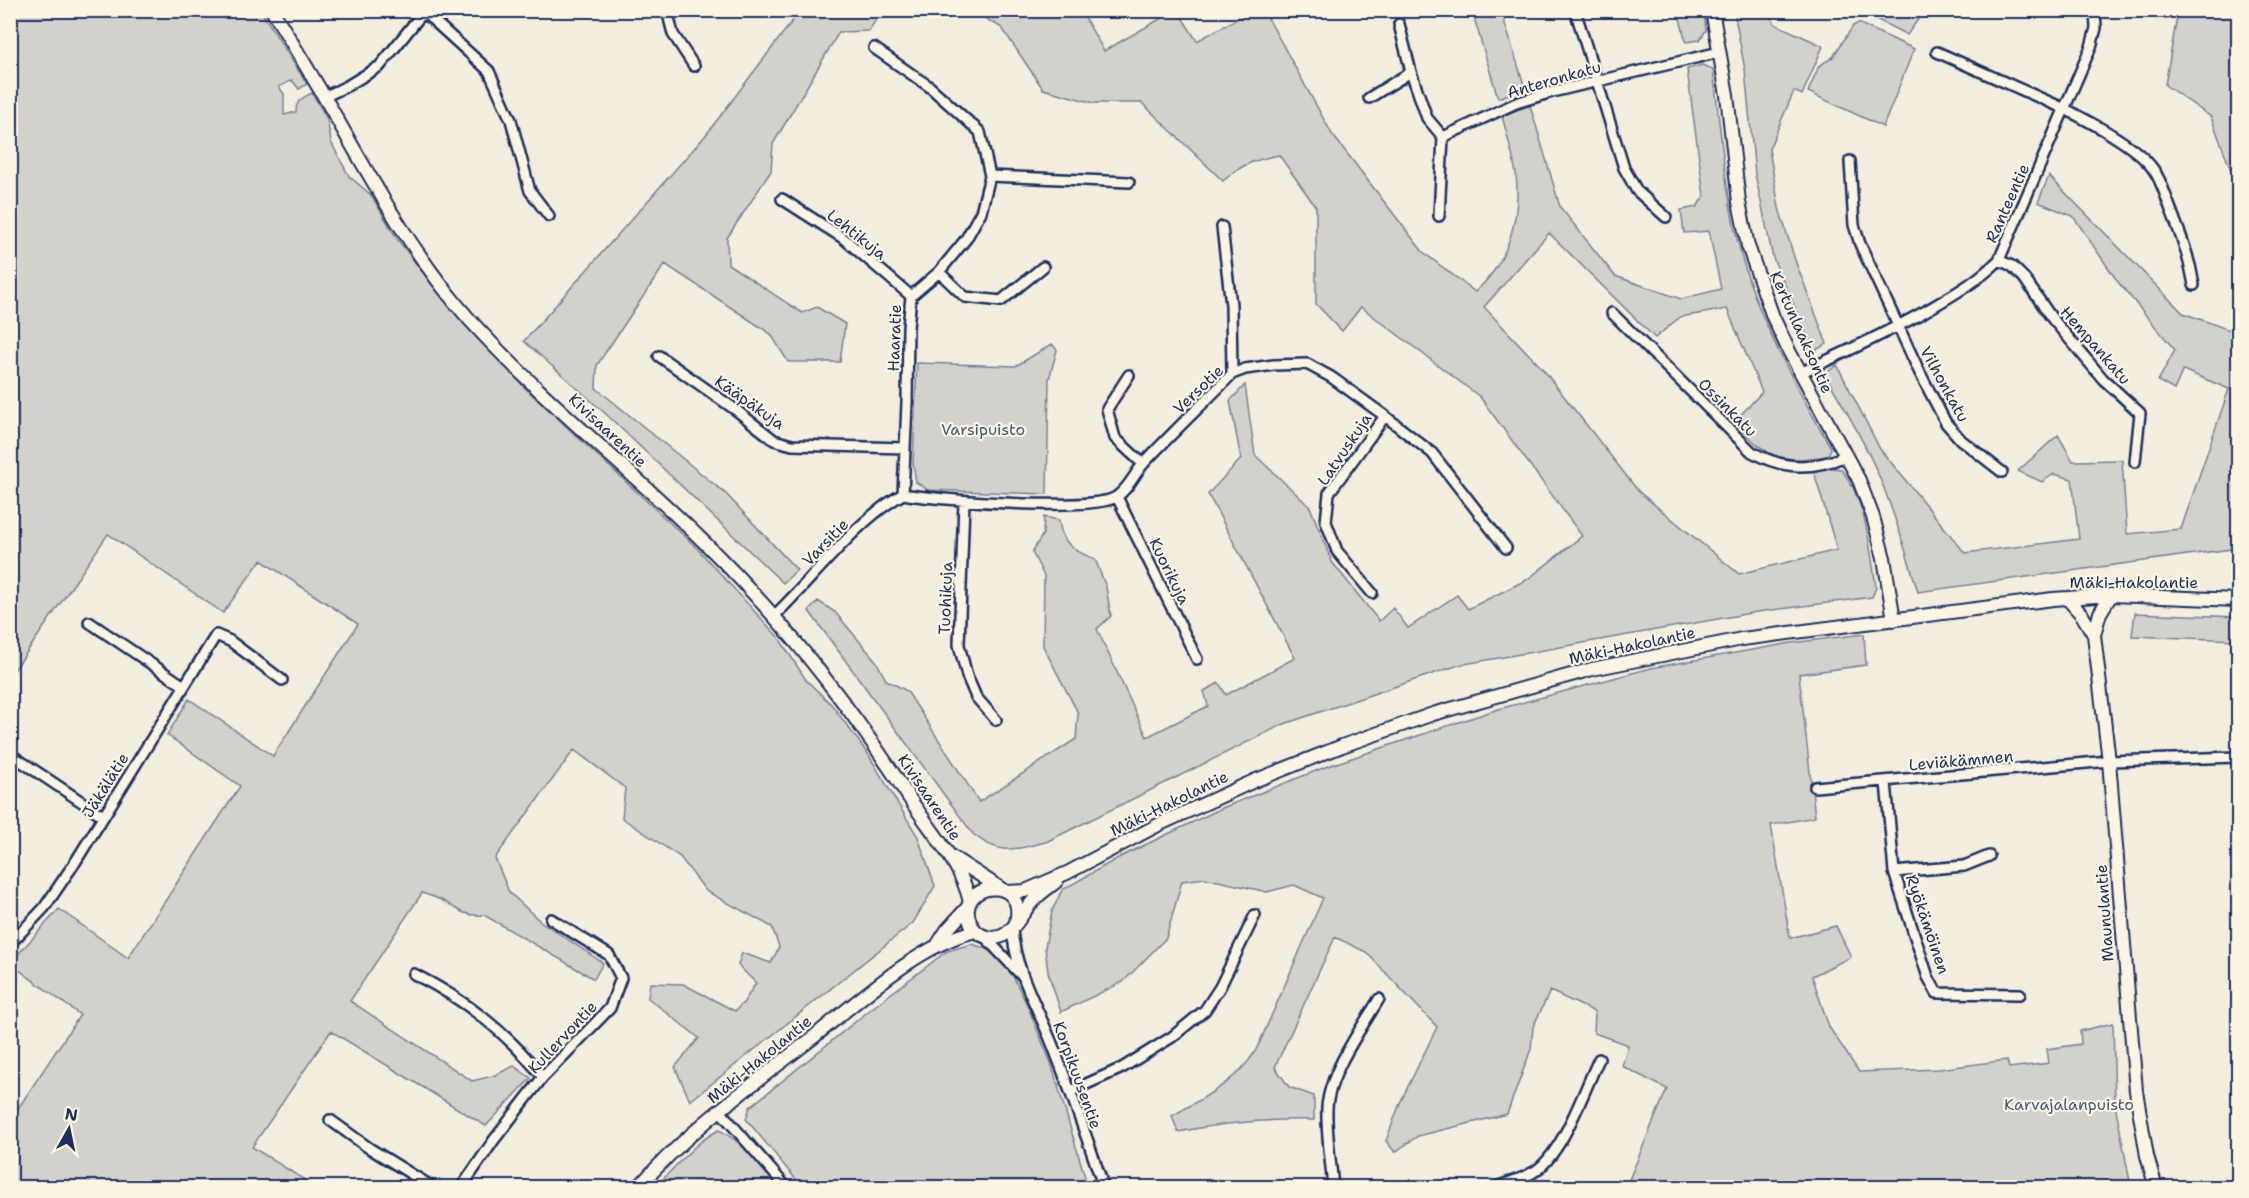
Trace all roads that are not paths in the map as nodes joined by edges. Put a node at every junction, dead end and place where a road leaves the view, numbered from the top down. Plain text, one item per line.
1 (272, 10) edge
2 (667, 10) edge
3 (1575, 10) edge
4 (1713, 10) edge
5 (2095, 10) edge
6 (424, 11) edge
7 (1399, 24) dead end
8 (874, 48) dead end
9 (1720, 52) junction
10 (1937, 52) dead end
11 (694, 66) dead end
12 (1411, 72) junction
13 (1596, 81) junction
14 (324, 97) junction
15 (1369, 98) dead end
16 (2065, 109) junction
17 (1443, 137) junction
18 (1850, 161) dead end
19 (990, 176) junction
20 (1129, 182) dead end
21 (782, 199) dead end
22 (549, 216) dead end
23 (1439, 216) dead end
24 (1666, 217) dead end
25 (1222, 227) dead end
26 (1999, 260) junction
27 (1043, 267) dead end
28 (939, 272) junction
29 (2194, 285) dead end
30 (911, 296) junction
31 (1612, 313) dead end
32 (1898, 326) junction
33 (658, 356) dead end
34 (1800, 373) junction
35 (1232, 374) junction
36 (1129, 375) dead end
37 (1385, 416) junction
38 (905, 448) junction
39 (1846, 456) junction
40 (2135, 462) dead end
41 (1143, 464) junction
42 (2002, 471) dead end
43 (903, 494) junction
44 (1117, 497) junction
45 (964, 501) junction
46 (1506, 548) dead end
47 (1372, 593) dead end
48 (2111, 595) junction
49 (2067, 598) junction
50 (2238, 600) edge
51 (774, 616) junction
52 (1894, 620) junction
53 (89, 622) dead end
54 (2094, 634) junction
55 (1197, 659) dead end
56 (282, 680) dead end
57 (183, 686) junction
58 (996, 720) dead end
59 (10, 754) edge
60 (2238, 757) edge
61 (2109, 761) junction
62 (1886, 782) junction
63 (1815, 787) dead end
64 (103, 816) junction
65 (949, 855) junction
66 (1989, 856) dead end
67 (1894, 872) junction
68 (1067, 873) junction
69 (1004, 890) junction
70 (969, 905) junction
71 (1255, 915) dead end
72 (551, 919) dead end
73 (1014, 926) junction
74 (980, 934) junction
75 (12, 939) edge
76 (938, 944) junction
77 (414, 974) dead end
78 (1020, 974) junction
79 (2020, 994) dead end
80 (1379, 999) dead end
81 (1599, 1059) dead end
82 (543, 1077) junction
83 (1071, 1091) junction
84 (720, 1111) junction
85 (330, 1120) dead end
86 (434, 1188) edge
87 (461, 1188) edge
88 (638, 1188) edge
89 (787, 1188) edge
90 (1104, 1188) edge
91 (1333, 1188) edge
92 (1493, 1188) edge
93 (2156, 1188) edge

1 - 14 street, Kivisaarentie
2 - 11 street
3 - 13 street
4 - 9 street, Kertunlaaksontie
5 - 16 street, Ranteentie
6 - 14 street
6 - 22 street
7 - 12 street
8 - 19 street, Haaratie
9 - 13 street, Anteronkatu
9 - 34 street, Kertunlaaksontie
10 - 16 street
12 - 15 street
12 - 17 street
13 - 17 street, Anteronkatu
13 - 24 street
14 - 51 street, Kivisaarentie
16 - 26 street, Ranteentie
16 - 29 street
17 - 23 street
18 - 32 street, Vilhonkatu
19 - 20 street
19 - 28 street, Haaratie
21 - 30 street, Lehtikuja
25 - 35 street
26 - 32 street, Ranteentie
26 - 40 street, Hempankatu
27 - 28 street
28 - 30 street, Haaratie
30 - 38 street, Haaratie
31 - 39 street, Ossinkatu
32 - 34 street, Ranteentie
32 - 42 street, Vilhonkatu
33 - 38 street, Kääpäkuja
34 - 39 street, Kertunlaaksontie
35 - 37 street, Versotie
35 - 41 street, Versotie
36 - 41 street
37 - 46 street, Versotie
37 - 47 street, Latvuskuja
38 - 43 street, Haaratie
39 - 52 street, Kertunlaaksontie
41 - 44 street, Versotie
43 - 45 street
43 - 51 street, Varsitie
44 - 45 street
44 - 55 street, Kuorikuja
45 - 58 street, Tuohikuja
48 - 49 street, Mäki-Hakolantie
48 - 50 street, Mäki-Hakolantie
48 - 54 street, Maunulantie
49 - 52 street, Mäki-Hakolantie
49 - 54 street, Maunulantie
51 - 65 street, Kivisaarentie
52 - 68 street, Mäki-Hakolantie
53 - 57 street
54 - 61 street, Maunulantie
56 - 57 street, Jäkälätie
57 - 64 street, Jäkälätie
59 - 64 street
60 - 61 street, Leviäkämmen
61 - 62 street, Leviäkämmen
61 - 93 street, Maunulantie
62 - 63 street, Leviäkämmen
62 - 67 street, Ryökämöinen
64 - 75 street, Jäkälätie
65 - 69 street, Kivisaarentie
65 - 70 street, Kivisaarentie
66 - 67 street
67 - 79 street, Ryökämöinen
68 - 69 street, Mäki-Hakolantie
68 - 73 street, Mäki-Hakolantie
69 - 70 street
69 - 73 street
70 - 74 street
70 - 76 street, Mäki-Hakolantie
71 - 83 street
72 - 82 street, Kullervontie
73 - 74 street
73 - 78 street, Korpikuusentie
74 - 76 street, Mäki-Hakolantie
74 - 78 street, Korpikuusentie
76 - 84 street, Mäki-Hakolantie
77 - 82 street
78 - 83 street, Korpikuusentie
80 - 91 street
81 - 92 street
82 - 87 street, Kullervontie
83 - 90 street, Korpikuusentie
84 - 88 street, Mäki-Hakolantie
84 - 89 street
85 - 86 street

